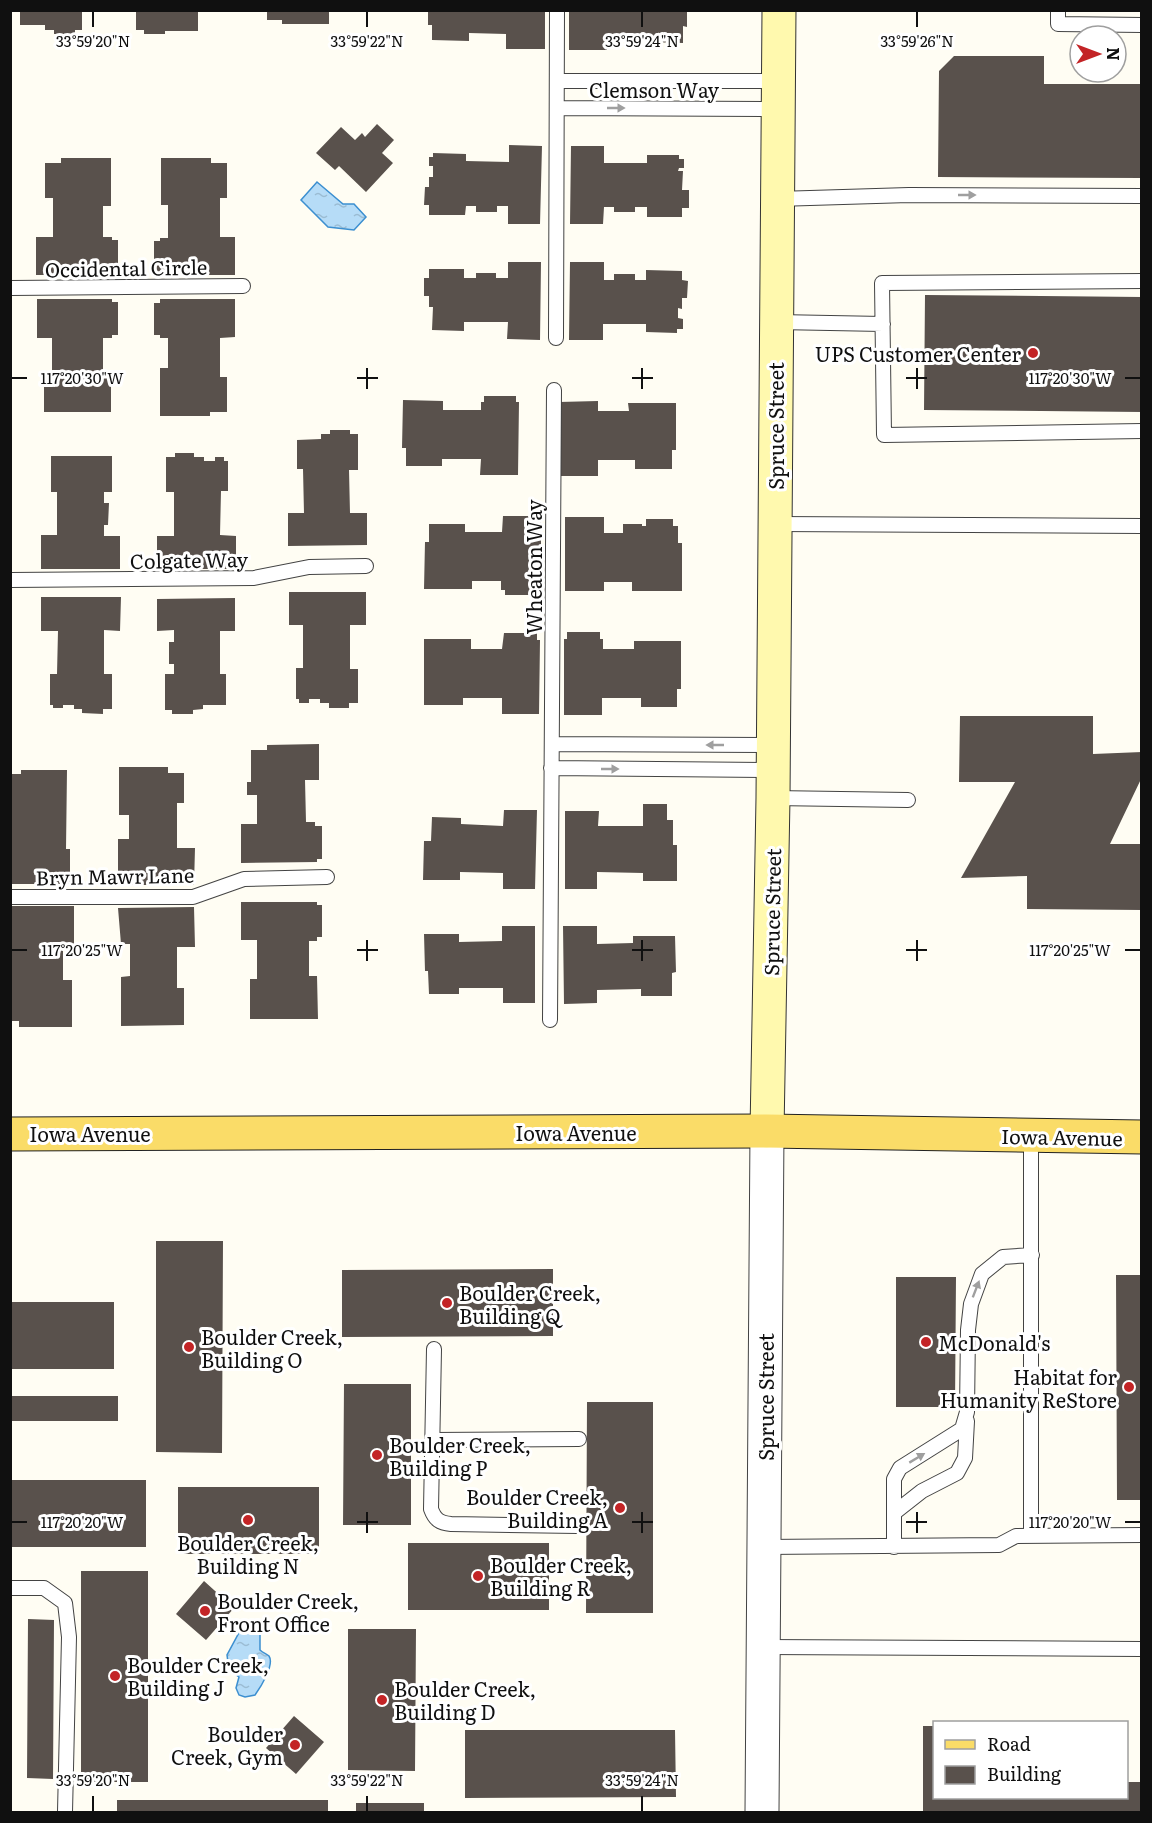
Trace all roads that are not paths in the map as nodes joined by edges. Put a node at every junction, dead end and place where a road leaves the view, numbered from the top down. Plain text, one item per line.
1 (557, 10) edge
2 (778, 10) edge
3 (1058, 10) edge
4 (1142, 24) edge
5 (557, 81) junction
6 (778, 95) junction
7 (557, 108) junction
8 (1142, 196) edge
9 (777, 199) junction
10 (1142, 281) edge
11 (243, 286) dead end
12 (10, 288) edge
13 (776, 322) junction
14 (883, 324) junction
15 (556, 338) dead end
16 (554, 390) dead end
17 (1142, 432) edge
18 (775, 524) junction
19 (1142, 525) edge
20 (366, 566) dead end
21 (10, 580) edge
22 (552, 744) junction
23 (551, 768) junction
24 (773, 771) junction
25 (908, 800) dead end
26 (327, 878) dead end
27 (10, 897) edge
28 (550, 1020) dead end
29 (767, 1131) junction
30 (10, 1134) edge
31 (1031, 1136) junction
32 (1142, 1137) edge
33 (1032, 1255) junction
34 (434, 1349) dead end
35 (967, 1412) junction
36 (579, 1439) dead end
37 (432, 1440) junction
38 (894, 1513) junction
39 (578, 1526) dead end
40 (1142, 1535) edge
41 (1031, 1536) junction
42 (764, 1547) junction
43 (894, 1547) junction
44 (10, 1588) edge
45 (763, 1647) junction
46 (1142, 1649) edge
47 (66, 1812) edge
48 (762, 1812) edge

1 - 5 lane
2 - 6 main road, Spruce Street
3 - 4 lane
5 - 6 lane, Clemson Way
5 - 7 lane
7 -> 6 lane, Clemson Way
6 - 9 main road, Spruce Street
7 - 15 lane
9 -> 8 lane
9 - 13 main road, Spruce Street
10 - 14 lane
11 - 12 lane, Occidental Circle
13 - 14 lane
13 - 18 main road, Spruce Street
14 - 17 lane
16 - 22 lane, Wheaton Way
18 - 19 lane
18 - 24 main road, Spruce Street
20 - 21 lane, Colgate Way
22 - 23 lane, Wheaton Way
24 -> 22 lane
23 -> 24 lane
23 - 28 lane, Wheaton Way
24 - 25 lane
24 - 29 main road, Spruce Street
26 - 27 lane, Bryn Mawr Lane
29 - 30 main road, Iowa Avenue
29 - 31 main road, Iowa Avenue
29 - 42 street, Spruce Street
31 - 32 main road, Iowa Avenue
31 - 33 lane
35 -> 33 lane
33 - 41 lane
34 - 37 lane
38 -> 35 lane
35 - 38 lane
36 - 37 lane
37 - 39 lane
38 - 43 lane
40 - 41 lane
41 - 43 lane
42 - 43 lane
42 - 45 street, Spruce Street
44 - 47 lane
45 - 46 lane
45 - 48 street, Spruce Street

